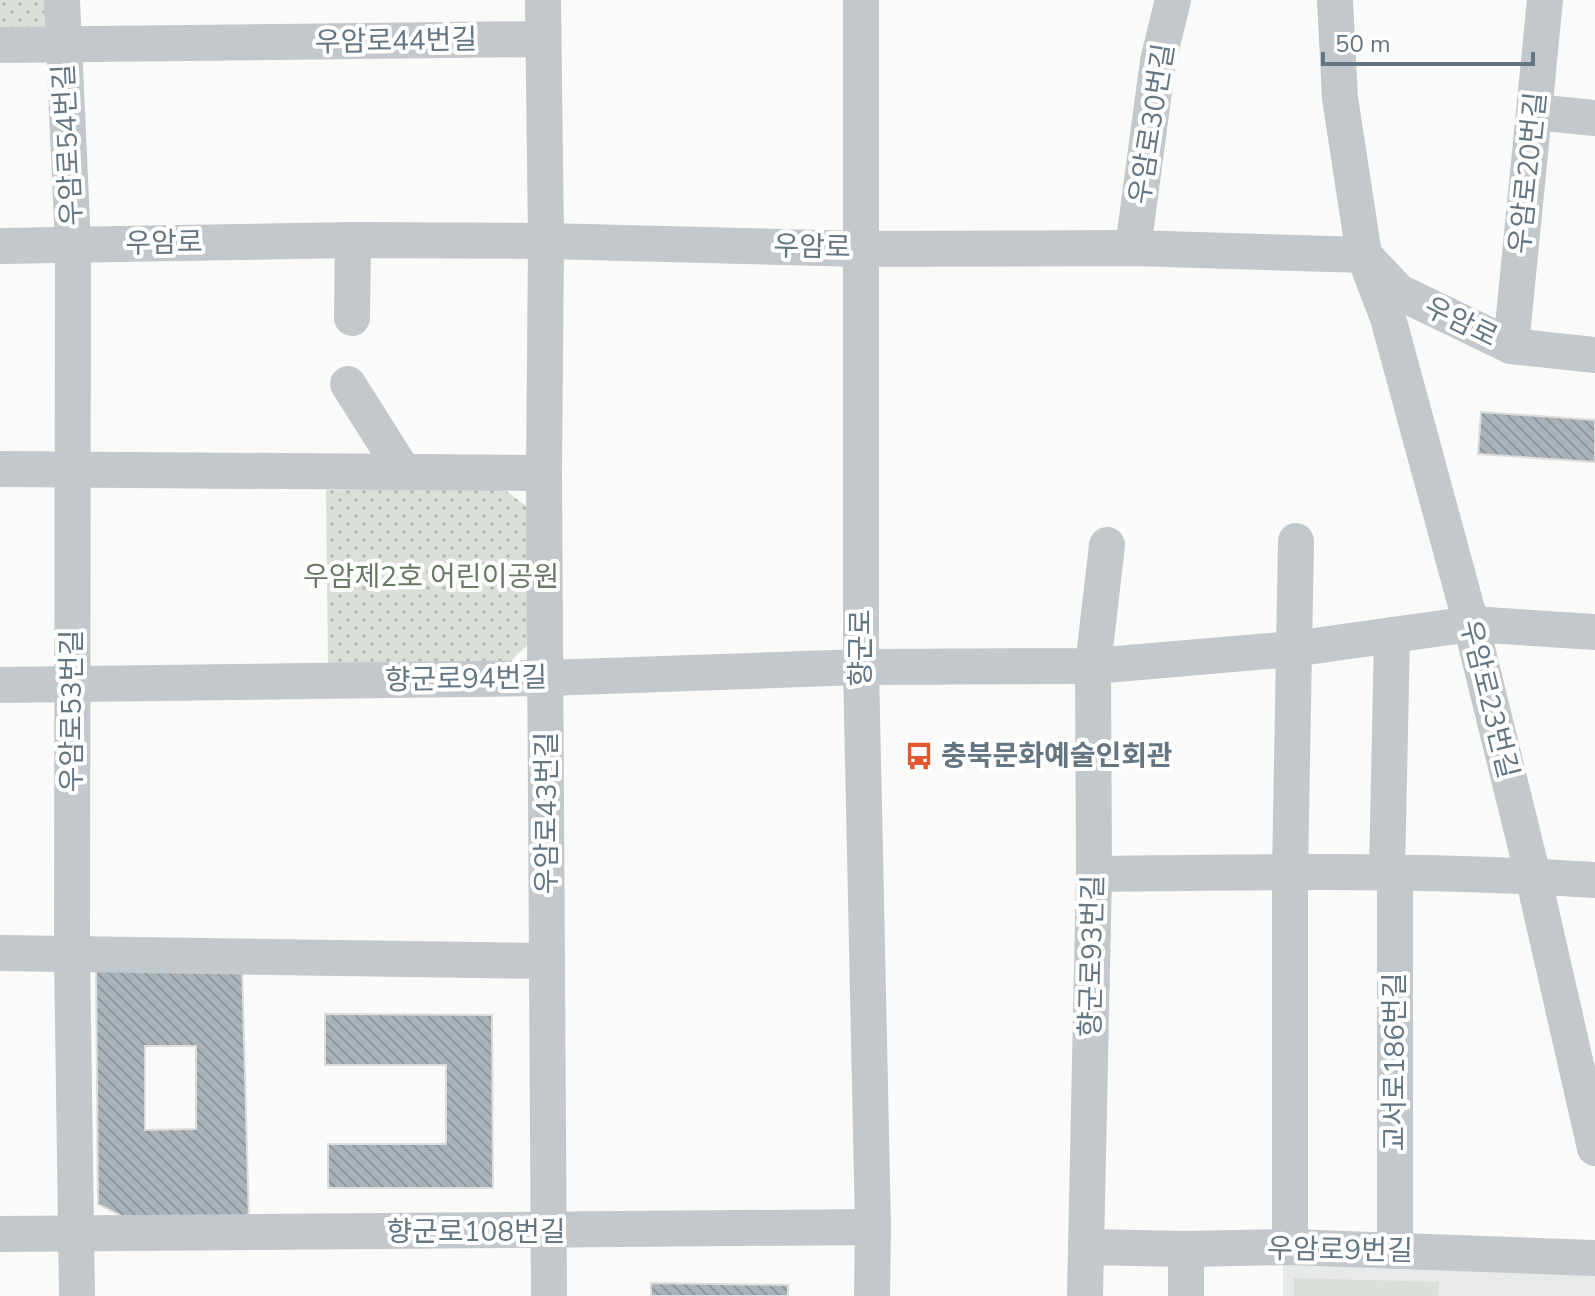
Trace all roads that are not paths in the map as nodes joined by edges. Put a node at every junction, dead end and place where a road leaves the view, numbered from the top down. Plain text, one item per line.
1 (62, 0) edge
2 (543, 0) edge
3 (861, 0) edge
4 (1173, 0) edge
5 (1335, 0) edge
6 (1545, 0) edge
7 (543, 39) junction
8 (249, 43) joint
9 (0, 45) edge
10 (63, 45) junction
11 (1535, 112) junction
12 (1595, 118) edge
13 (353, 240) junction
14 (546, 241) junction
15 (73, 244) junction
16 (0, 246) edge
17 (1133, 248) junction
18 (861, 249) junction
19 (1364, 255) junction
20 (352, 318) dead end
21 (1511, 346) junction
22 (1595, 355) edge
23 (348, 384) dead end
24 (0, 469) edge
25 (73, 469) junction
26 (403, 471) junction
27 (544, 473) junction
28 (1296, 541) dead end
29 (1107, 545) dead end
30 (1471, 624) junction
31 (1595, 632) edge
32 (1392, 635) junction
33 (1293, 649) junction
34 (1093, 666) junction
35 (861, 667) junction
36 (547, 678) junction
37 (71, 684) junction
38 (0, 685) edge
39 (1290, 872) junction
40 (1094, 874) junction
41 (1391, 874) junction
42 (1533, 876) junction
43 (1595, 880) edge
44 (0, 953) edge
45 (72, 953) junction
46 (547, 961) junction
47 (1579, 1008) edge
48 (1595, 1148) edge
49 (873, 1227) junction
50 (547, 1231) junction
51 (0, 1234) edge
52 (78, 1234) junction
53 (1086, 1247) junction
54 (1290, 1247) junction
55 (1186, 1249) junction
56 (1395, 1251) junction
57 (1595, 1258) edge
58 (77, 1296) edge
59 (549, 1296) edge
60 (872, 1296) edge
61 (1085, 1296) edge
62 (1186, 1296) edge

1 - 10 street, 우암로54번길
2 - 7 street
3 - 18 street, 향군로
4 - 17 street, 우암로30번길
5 - 19 street, 우암로23번길
6 - 11 street, 우암로20번길
7 - 8 street, 우암로44번길
7 - 14 street
8 - 10 street, 우암로54번길
9 - 10 street, 우암로54번길
10 - 15 street, 우암로54번길
11 - 12 street
11 - 21 street, 우암로20번길
13 - 14 street, 우암로
13 - 15 street, 우암로
13 - 20 street
14 - 18 street, 우암로
14 - 27 street, 우암로43번길
15 - 16 street, 우암로
15 - 25 street, 우암로53번길
17 - 18 street, 우암로
17 - 19 street, 우암로
18 - 35 street, 향군로
19 - 21 street, 우암로
19 - 30 street, 우암로23번길
21 - 22 street, 우암로
23 - 26 street
24 - 25 street
25 - 26 street
25 - 37 street, 우암로53번길
26 - 27 street
27 - 36 street, 우암로43번길
28 - 33 street
29 - 34 street, 향군로93번길
30 - 31 street
30 - 32 street
30 - 42 street, 우암로23번길
32 - 33 street
32 - 41 street
33 - 34 street
33 - 39 street
34 - 35 street
34 - 40 street, 향군로93번길
35 - 36 street, 향군로94번길
35 - 49 street, 향군로
36 - 37 street, 향군로94번길
36 - 46 street, 우암로43번길
37 - 38 street, 향군로94번길
37 - 45 street, 우암로53번길
39 - 40 street
39 - 41 street
39 - 54 street
40 - 53 street, 향군로93번길
41 - 42 street
41 - 56 street, 교서로186번길
42 - 43 street
42 - 47 street, 우암로23번길
44 - 45 street
45 - 46 street
45 - 52 street, 우암로53번길
46 - 50 street, 우암로43번길
47 - 48 street, 우암로23번길
49 - 50 street, 향군로108번길
49 - 60 street, 향군로
50 - 52 street, 향군로108번길
50 - 59 street, 우암로43번길
51 - 52 street, 향군로108번길
52 - 58 street, 우암로53번길
53 - 55 street, 우암로9번길
53 - 61 street, 향군로93번길
54 - 55 street, 우암로9번길
54 - 56 street, 우암로9번길
55 - 62 street
56 - 57 street, 우암로9번길

